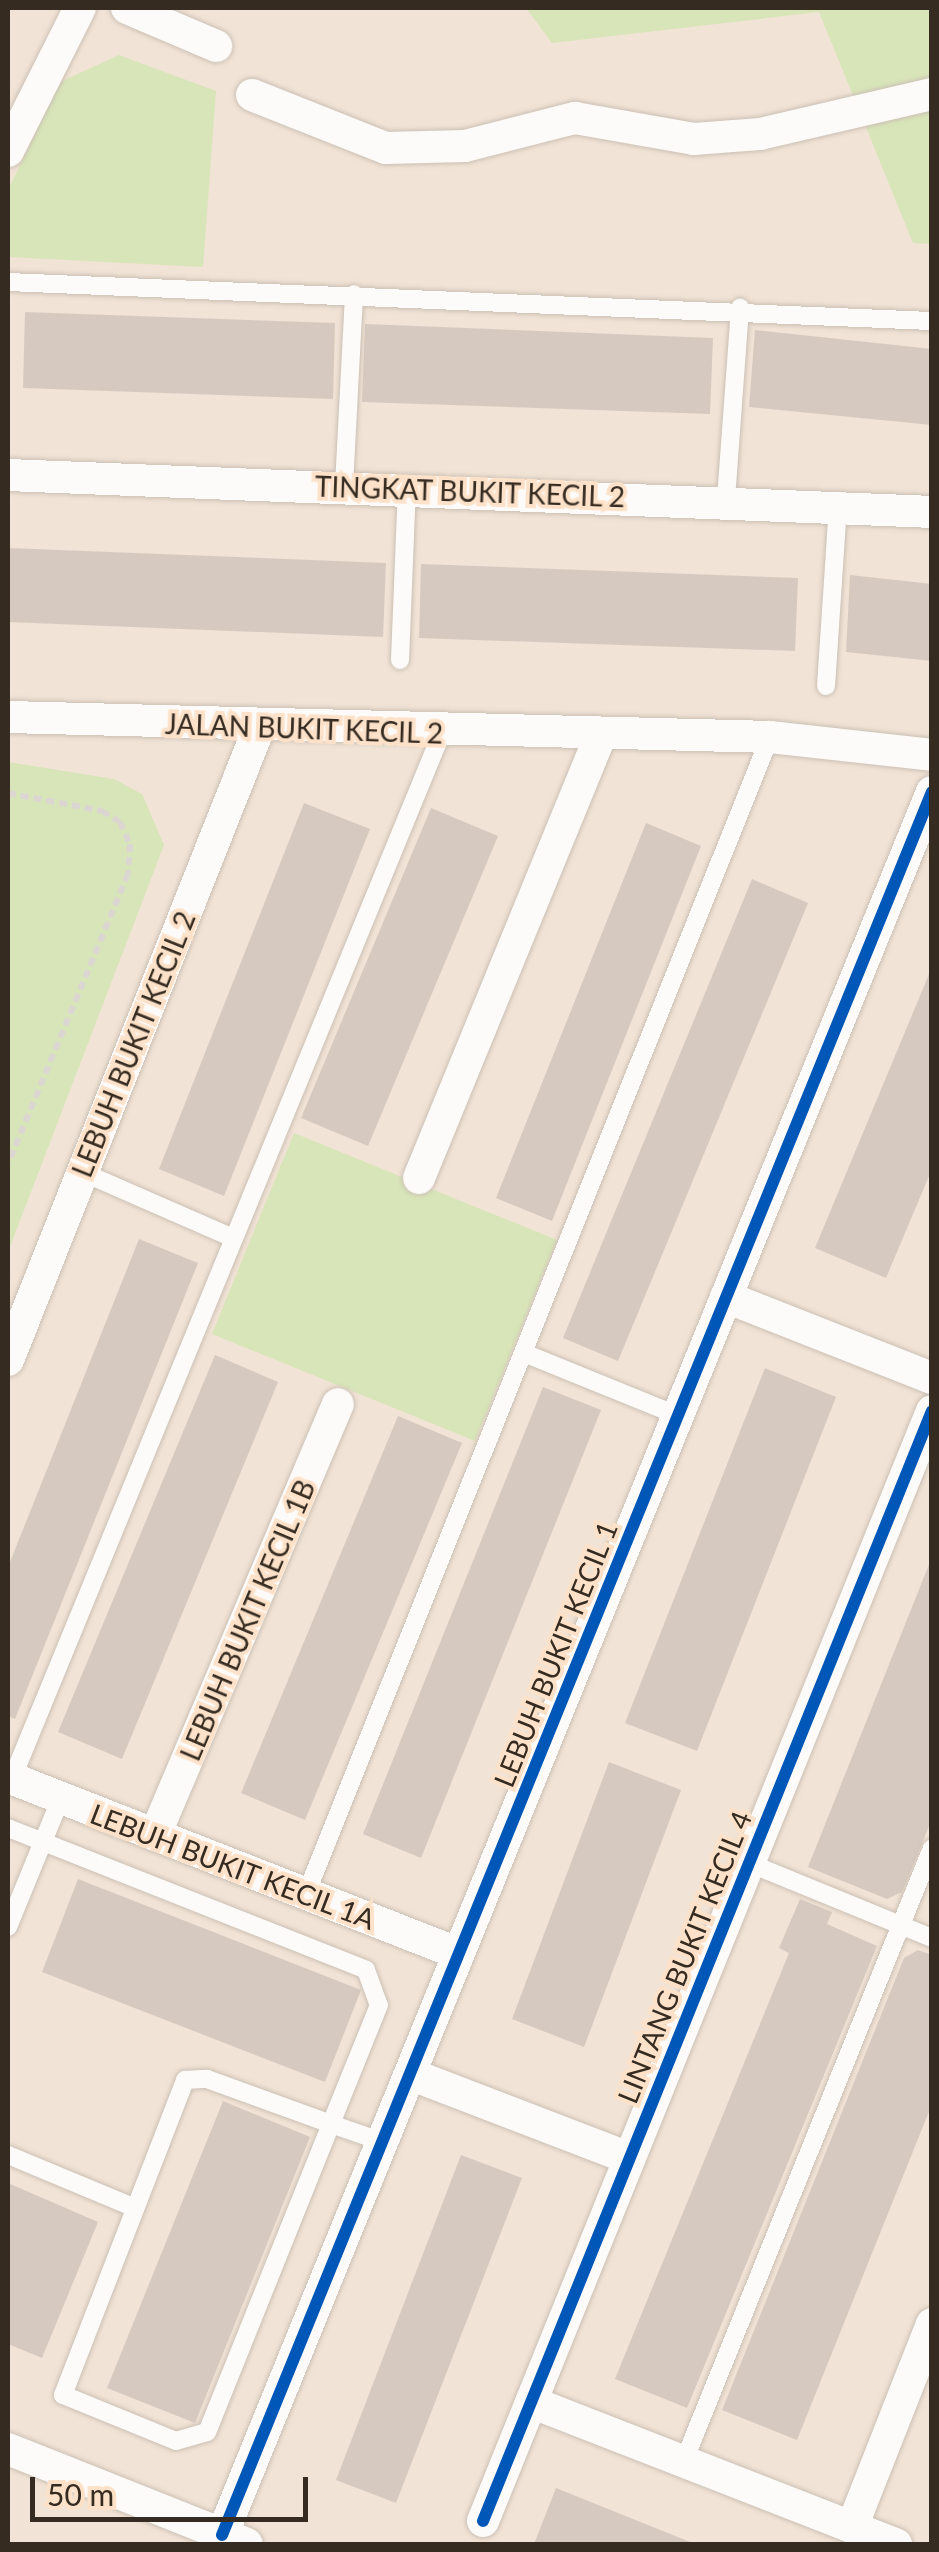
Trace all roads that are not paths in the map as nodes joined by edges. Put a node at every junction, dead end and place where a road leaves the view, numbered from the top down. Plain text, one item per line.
1 (80, 8) edge
2 (126, 8) edge
3 (216, 46) dead end
4 (932, 94) edge
5 (252, 95) dead end
6 (8, 151) edge
7 (8, 282) edge
8 (354, 294) junction
9 (740, 308) junction
10 (932, 320) edge
11 (8, 475) edge
12 (344, 486) junction
13 (406, 489) junction
14 (726, 499) junction
15 (838, 505) junction
16 (932, 512) edge
17 (400, 660) dead end
18 (826, 686) dead end
19 (8, 717) edge
20 (258, 728) junction
21 (442, 732) junction
22 (600, 737) junction
23 (770, 738) junction
24 (932, 755) edge
25 (932, 792) edge
26 (82, 1172) junction
27 (419, 1178) dead end
28 (230, 1237) junction
29 (726, 1297) junction
30 (524, 1353) junction
31 (8, 1360) edge
32 (932, 1378) edge
33 (338, 1404) dead end
34 (932, 1411) edge
35 (679, 1416) junction
36 (10, 1778) edge
37 (61, 1798) junction
38 (8, 1828) edge
39 (155, 1835) junction
40 (43, 1841) junction
41 (932, 1848) edge
42 (748, 1864) junction
43 (306, 1894) junction
44 (900, 1925) junction
45 (8, 1927) edge
46 (932, 1938) edge
47 (459, 1954) junction
48 (410, 2074) junction
49 (331, 2124) junction
50 (383, 2142) junction
51 (8, 2155) edge
52 (630, 2158) junction
53 (133, 2207) junction
54 (932, 2324) edge
55 (531, 2402) junction
56 (8, 2449) edge
57 (684, 2461) junction
58 (483, 2521) dead end
59 (852, 2527) junction
60 (235, 2540) edge
61 (896, 2544) edge

1 - 6 street
2 - 3 street
4 - 5 street
7 - 8 lane
8 - 9 lane
8 - 12 lane
9 - 10 lane
9 - 14 lane
11 - 12 street, TINGKAT BUKIT KECIL 2
12 - 13 street, TINGKAT BUKIT KECIL 2
13 - 14 street, TINGKAT BUKIT KECIL 2
13 - 17 lane
14 - 15 street, TINGKAT BUKIT KECIL 2
15 - 16 street, TINGKAT BUKIT KECIL 2
15 - 18 lane
19 - 20 street, JALAN BUKIT KECIL 2
20 - 21 street, JALAN BUKIT KECIL 2
20 - 26 street, LEBUH BUKIT KECIL 2
21 - 22 street, JALAN BUKIT KECIL 2
21 - 28 lane
22 - 23 street, JALAN BUKIT KECIL 2
22 - 27 street
23 - 24 street, JALAN BUKIT KECIL 2
23 - 30 lane
25 - 29 street, LEBUH BUKIT KECIL 1
26 - 28 lane
26 - 31 street, LEBUH BUKIT KECIL 2
28 - 36 lane
29 - 32 street
29 - 35 street, LEBUH BUKIT KECIL 1
30 - 35 lane
30 - 43 lane
33 - 39 street, LEBUH BUKIT KECIL 1B
34 - 42 street, LINTANG BUKIT KECIL 4
35 - 47 street, LEBUH BUKIT KECIL 1
36 - 37 street, LEBUH BUKIT KECIL 1A
37 - 39 street, LEBUH BUKIT KECIL 1A
37 - 40 lane
38 - 40 lane
39 - 43 street, LEBUH BUKIT KECIL 1A
40 - 45 lane
40 - 49 lane
41 - 44 lane
42 - 44 lane
42 - 52 street, LINTANG BUKIT KECIL 4
43 - 47 street, LEBUH BUKIT KECIL 1A
44 - 46 lane
44 - 57 lane
47 - 48 street, LEBUH BUKIT KECIL 1
48 - 50 street, LEBUH BUKIT KECIL 1
48 - 52 street
49 - 50 lane
49 - 53 lane
49 - 53 lane
50 - 60 street, LEBUH BUKIT KECIL 1
51 - 53 lane
52 - 55 street, LINTANG BUKIT KECIL 4
54 - 59 street
55 - 57 street
55 - 58 street, LINTANG BUKIT KECIL 4
56 - 60 street
57 - 59 street
59 - 61 street

